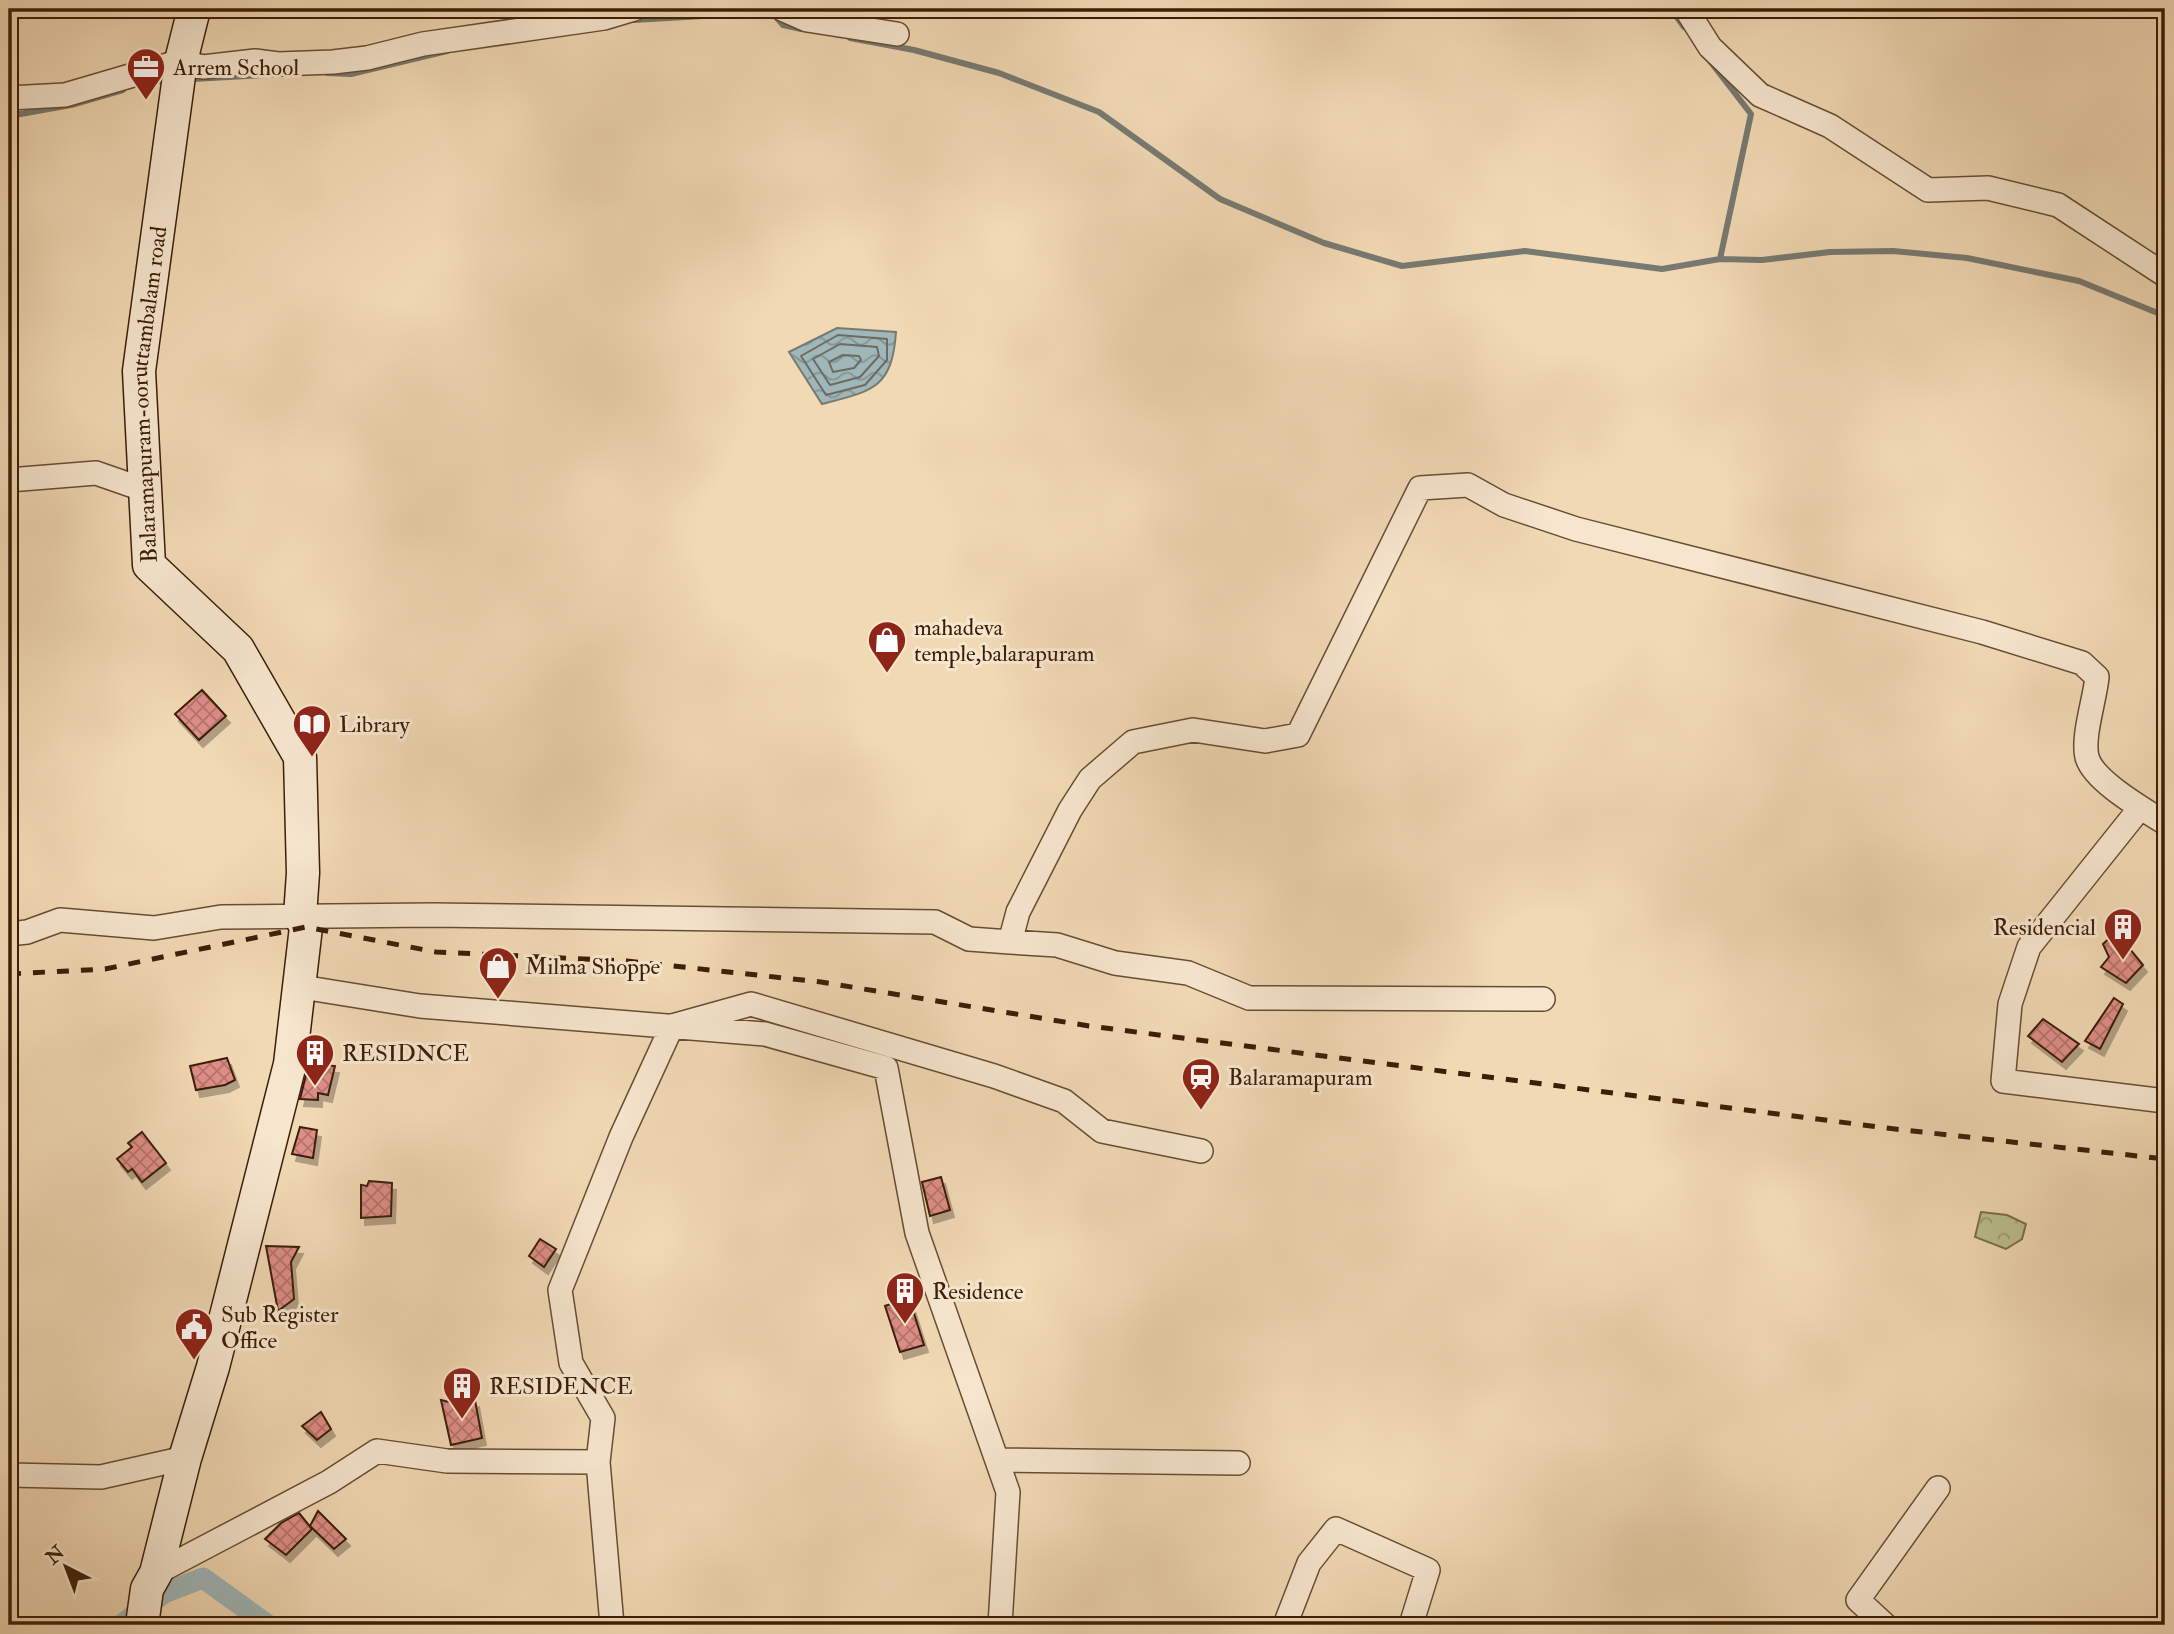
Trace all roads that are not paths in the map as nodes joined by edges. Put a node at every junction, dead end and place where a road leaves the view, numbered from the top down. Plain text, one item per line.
1 (194, 9) edge
2 (634, 9) edge
3 (782, 9) edge
4 (1697, 12) edge
5 (897, 34) dead end
6 (181, 61) junction
7 (9, 99) edge
8 (2165, 275) edge
9 (9, 481) edge
10 (145, 490) junction
11 (2140, 807) junction
12 (2165, 822) edge
13 (300, 916) junction
14 (9, 934) edge
15 (1010, 942) junction
16 (297, 989) junction
17 (1542, 999) dead end
18 (672, 1026) junction
19 (2165, 1101) edge
20 (1201, 1152) dead end
21 (185, 1458) junction
22 (997, 1460) junction
23 (598, 1462) junction
24 (1238, 1463) dead end
25 (9, 1475) edge
26 (1938, 1488) dead end
27 (151, 1581) junction
28 (142, 1625) edge
29 (612, 1625) edge
30 (1000, 1625) edge
31 (1285, 1625) edge
32 (1411, 1625) edge
33 (1885, 1625) edge

1 - 6 main road, Balaramapuram-ooruttambalam road
2 - 6 street
3 - 5 street
4 - 8 street
6 - 7 street
6 - 10 main road, Balaramapuram-ooruttambalam road
9 - 10 street
10 - 13 main road, Balaramapuram-ooruttambalam road
11 - 12 street
11 - 15 street
11 - 19 street
13 - 14 street
13 - 15 street
13 - 16 main road, Balaramapuram-ooruttambalam road
15 - 17 street
16 - 18 street
16 - 21 main road, Balaramapuram-ooruttambalam road
18 - 20 street
18 - 22 street
18 - 23 street
21 - 25 street
21 - 27 main road, Balaramapuram-ooruttambalam road
22 - 24 street
22 - 30 street
23 - 27 street
23 - 29 street
26 - 33 street
27 - 28 main road, Balaramapuram-ooruttambalam road
31 - 32 street

